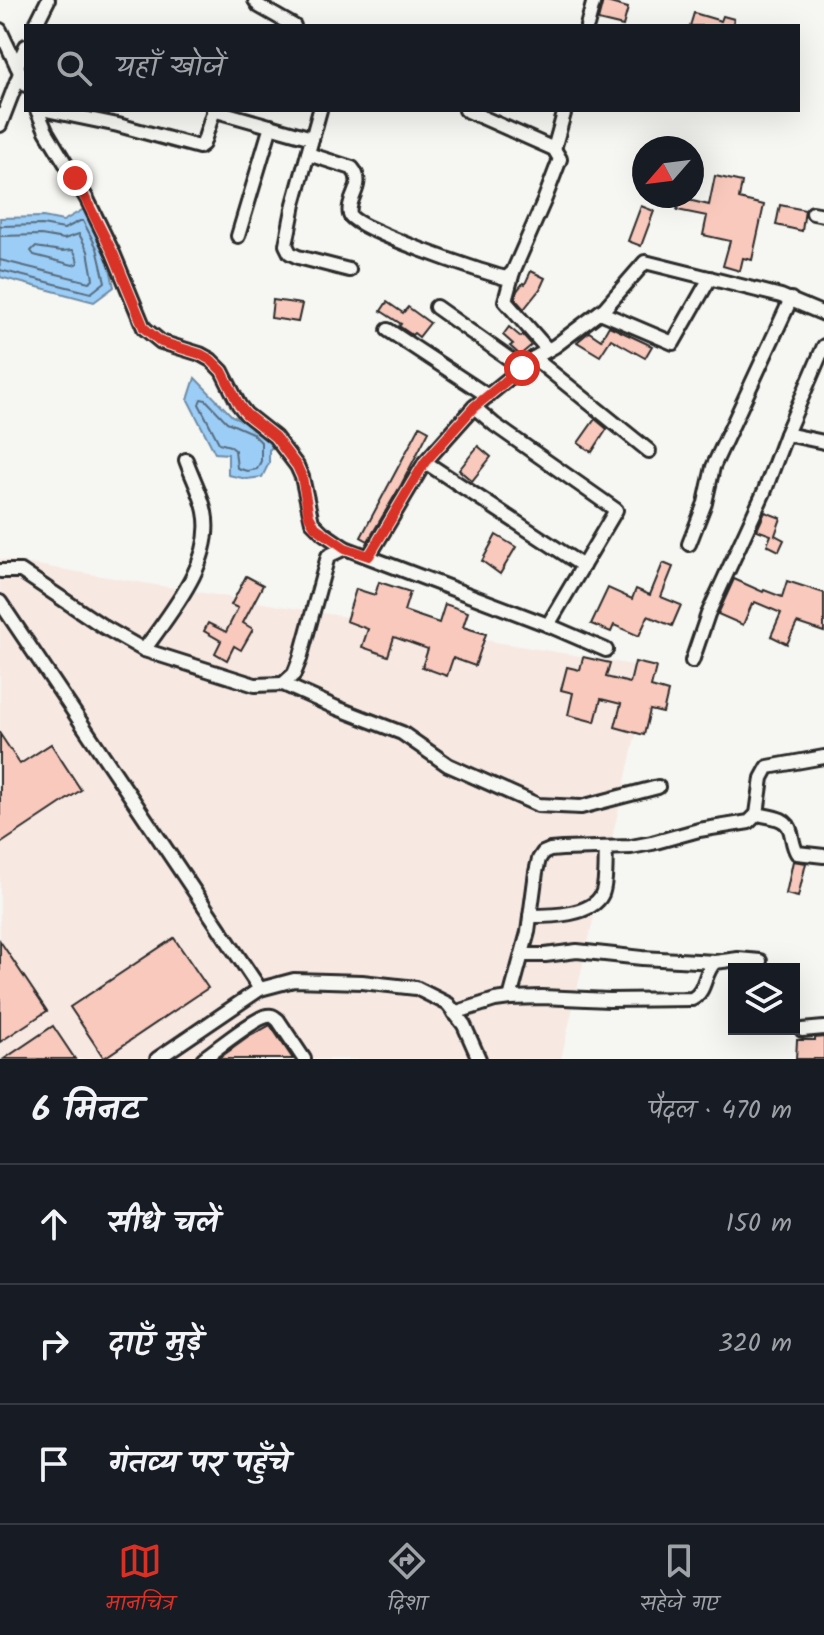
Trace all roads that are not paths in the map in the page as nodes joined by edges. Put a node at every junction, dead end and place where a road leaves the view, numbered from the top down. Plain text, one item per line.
1 (48, 0) edge
2 (255, 0) edge
3 (594, 0) edge
4 (36, 24) edge
5 (290, 24) edge
6 (588, 24) edge
7 (0, 30) edge
8 (21, 75) edge
9 (38, 112) edge
10 (56, 112) edge
11 (213, 112) edge
12 (221, 112) edge
13 (319, 112) edge
14 (471, 112) edge
15 (564, 112) edge
16 (1, 122) edge
17 (271, 126) junction
18 (312, 138) junction
19 (554, 149) junction
20 (308, 154) junction
21 (238, 236) dead end
22 (349, 270) dead end
23 (513, 272) junction
24 (710, 278) junction
25 (791, 299) junction
26 (436, 307) dead end
27 (600, 312) junction
28 (824, 314) edge
29 (388, 330) dead end
30 (824, 346) edge
31 (548, 350) junction
32 (534, 358) junction
33 (522, 368) junction
34 (488, 396) junction
35 (474, 407) junction
36 (786, 434) junction
37 (824, 442) edge
38 (649, 451) dead end
39 (186, 460) dead end
40 (425, 462) junction
41 (689, 544) dead end
42 (345, 548) junction
43 (369, 556) junction
44 (583, 566) junction
45 (0, 571) edge
46 (0, 602) edge
47 (548, 625) junction
48 (144, 650) junction
49 (606, 650) dead end
50 (692, 661) dead end
51 (283, 684) junction
52 (824, 757) edge
53 (658, 787) dead end
54 (757, 814) junction
55 (606, 849) junction
56 (824, 856) edge
57 (530, 916) junction
58 (523, 955) junction
59 (760, 961) dead end
60 (715, 962) junction
61 (260, 989) junction
62 (510, 998) junction
63 (454, 1013) junction
64 (824, 1028) edge
65 (802, 1030) dead end
66 (157, 1059) edge
67 (203, 1059) edge
68 (304, 1059) edge
69 (479, 1059) edge

1 - 4 street
2 - 5 street
3 - 6 street
7 - 8 street
8 - 16 street
9 - 42 street
10 - 11 street
12 - 17 street
13 - 18 street
14 - 19 street
15 - 19 street
17 - 18 street
17 - 21 street
18 - 20 street
19 - 23 street
20 - 22 street
20 - 23 street
23 - 31 street
24 - 25 street
24 - 27 street
24 - 27 street
25 - 28 street
25 - 41 street
26 - 33 street
27 - 31 street
29 - 34 street
30 - 36 street
31 - 32 street
32 - 33 street
32 - 38 street
33 - 34 street
34 - 35 street
35 - 40 street
35 - 44 street
36 - 37 street
36 - 50 street
39 - 48 street
40 - 43 street
40 - 44 street
42 - 43 street
42 - 51 street
43 - 47 street
44 - 47 street
45 - 48 street
46 - 61 street
47 - 49 street
48 - 51 street
51 - 53 street
52 - 54 street
54 - 55 street
54 - 56 street
55 - 57 street
55 - 57 street
57 - 58 street
58 - 60 street
58 - 62 street
59 - 60 street
60 - 62 street
61 - 63 street
61 - 66 street
62 - 63 street
63 - 69 street
64 - 65 street
67 - 68 street

